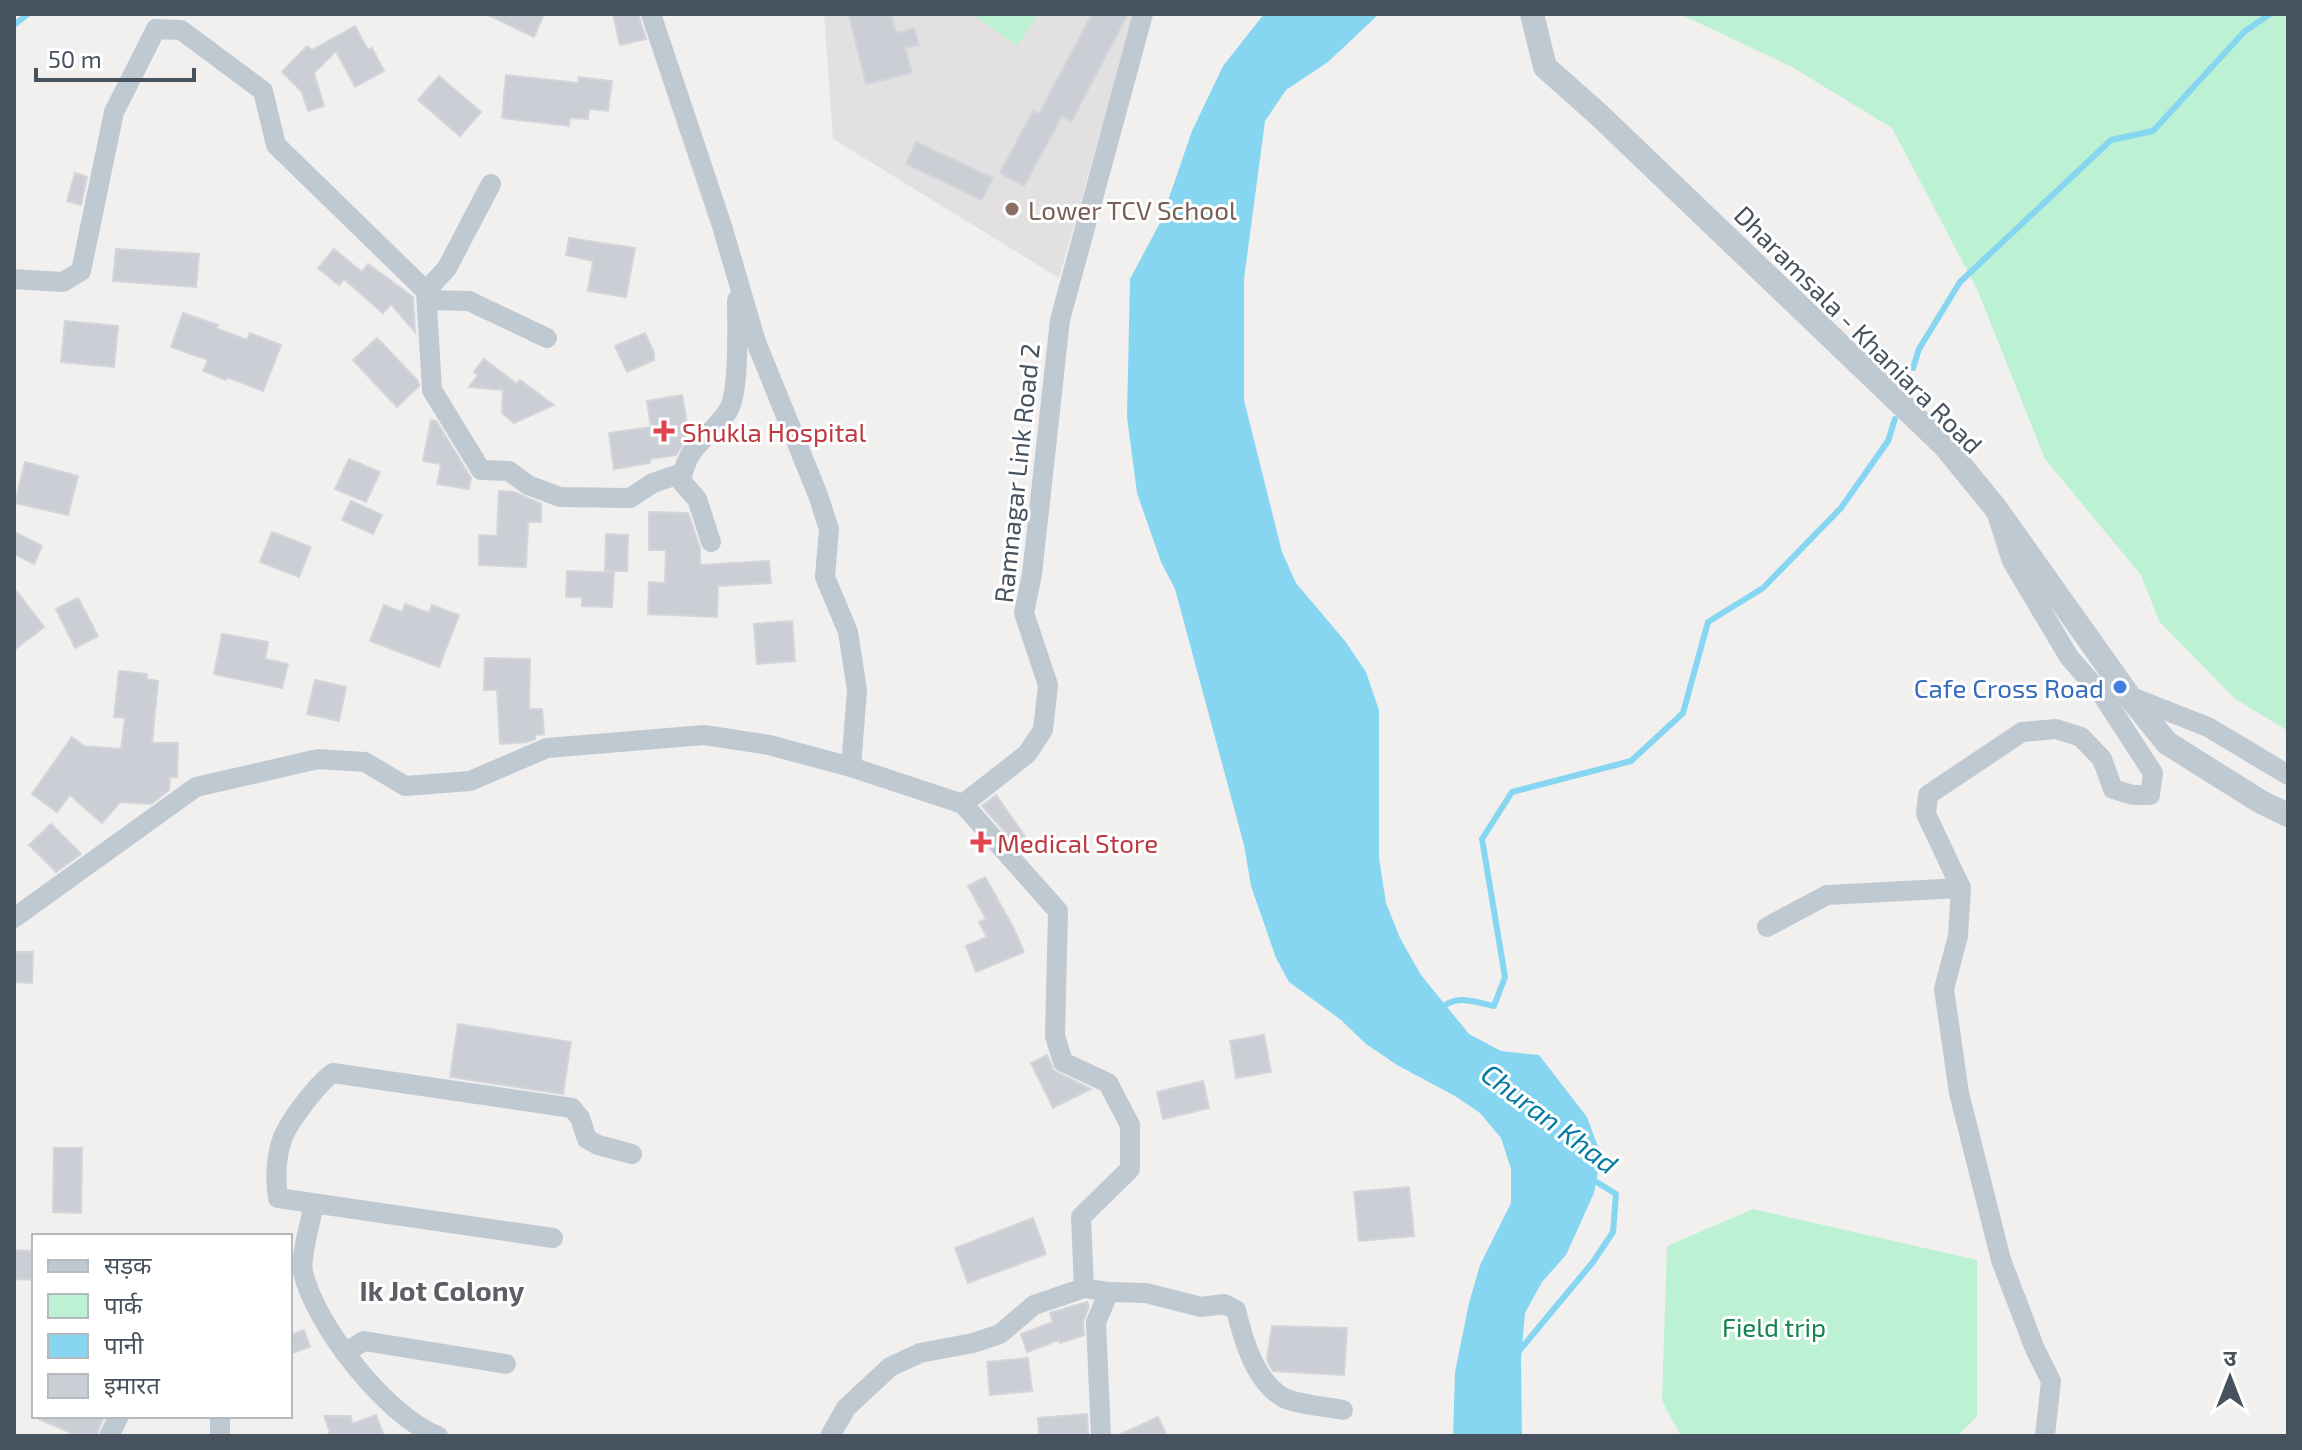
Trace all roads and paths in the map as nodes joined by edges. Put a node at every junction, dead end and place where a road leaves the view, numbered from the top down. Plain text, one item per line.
1 (651, 14) edge
2 (1143, 14) edge
3 (1532, 14) edge
4 (491, 184) dead end
5 (737, 277) junction
6 (14, 279) edge
7 (427, 295) junction
8 (547, 338) dead end
9 (682, 473) junction
10 (1994, 506) junction
11 (711, 542) dead end
12 (2129, 696) junction
13 (851, 767) junction
14 (2288, 775) edge
15 (963, 804) junction
16 (2288, 815) edge
17 (1961, 888) junction
18 (14, 918) edge
19 (1767, 927) dead end
20 (632, 1154) dead end
21 (314, 1204) junction
22 (553, 1238) dead end
23 (1084, 1288) junction
24 (1109, 1292) junction
25 (345, 1353) junction
26 (506, 1364) dead end
27 (1343, 1410) dead end
28 (118, 1418) edge
29 (109, 1436) edge
30 (438, 1436) edge
31 (830, 1436) edge
32 (1101, 1436) edge
33 (2045, 1436) edge

1 - 5 street
2 - 15 street, Ramnagar Link Road 2
3 - 10 street, Dharamsala - Khaniara Road
4 - 7 street
5 - 9 street
5 - 13 street
6 - 7 street
7 - 8 street
7 - 9 street
9 - 11 street
10 - 12 street, Dharamsala - Khaniara Road
10 - 17 street
12 - 14 street
12 - 16 street, Dharamsala - Khaniara Road
13 - 15 street
13 - 18 street
15 - 23 street
17 - 19 street
17 - 33 street
20 - 21 street
21 - 22 street
21 - 25 street
23 - 24 street
23 - 31 street
24 - 27 street
24 - 32 street
25 - 26 street
25 - 30 street
28 - 29 street

